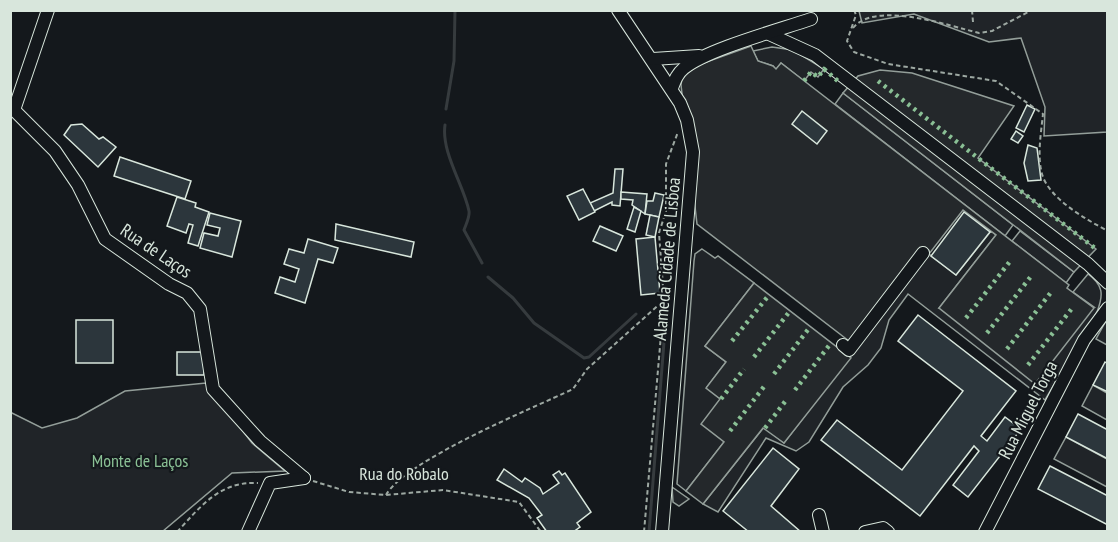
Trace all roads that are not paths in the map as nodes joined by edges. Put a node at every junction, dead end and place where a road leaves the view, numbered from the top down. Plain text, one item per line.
1 (48, 10) edge
2 (618, 10) edge
3 (811, 19) dead end
4 (769, 34) junction
5 (710, 55) junction
6 (653, 59) junction
7 (672, 88) junction
8 (12, 112) edge
9 (923, 253) dead end
10 (1088, 264) junction
11 (1107, 265) edge
12 (1107, 272) edge
13 (1107, 282) edge
14 (1107, 306) edge
15 (843, 345) dead end
16 (819, 514) dead end
17 (248, 531) edge
18 (662, 531) edge
19 (823, 531) edge
20 (865, 531) edge
21 (888, 531) edge
22 (985, 531) edge

1 - 8 street, Rua de Laços
2 - 6 street, Alameda Cidade de Lisboa
3 - 4 street
4 - 5 street
4 - 10 street
5 - 6 street
5 - 7 street
6 - 7 street, Alameda Cidade de Lisboa
7 - 18 street, Alameda Cidade de Lisboa
8 - 17 street, Rua de Laços
9 - 15 street
10 - 11 street
10 - 13 street
12 - 13 street
14 - 22 street, Rua Miguel Torga
16 - 19 street
20 - 21 street

